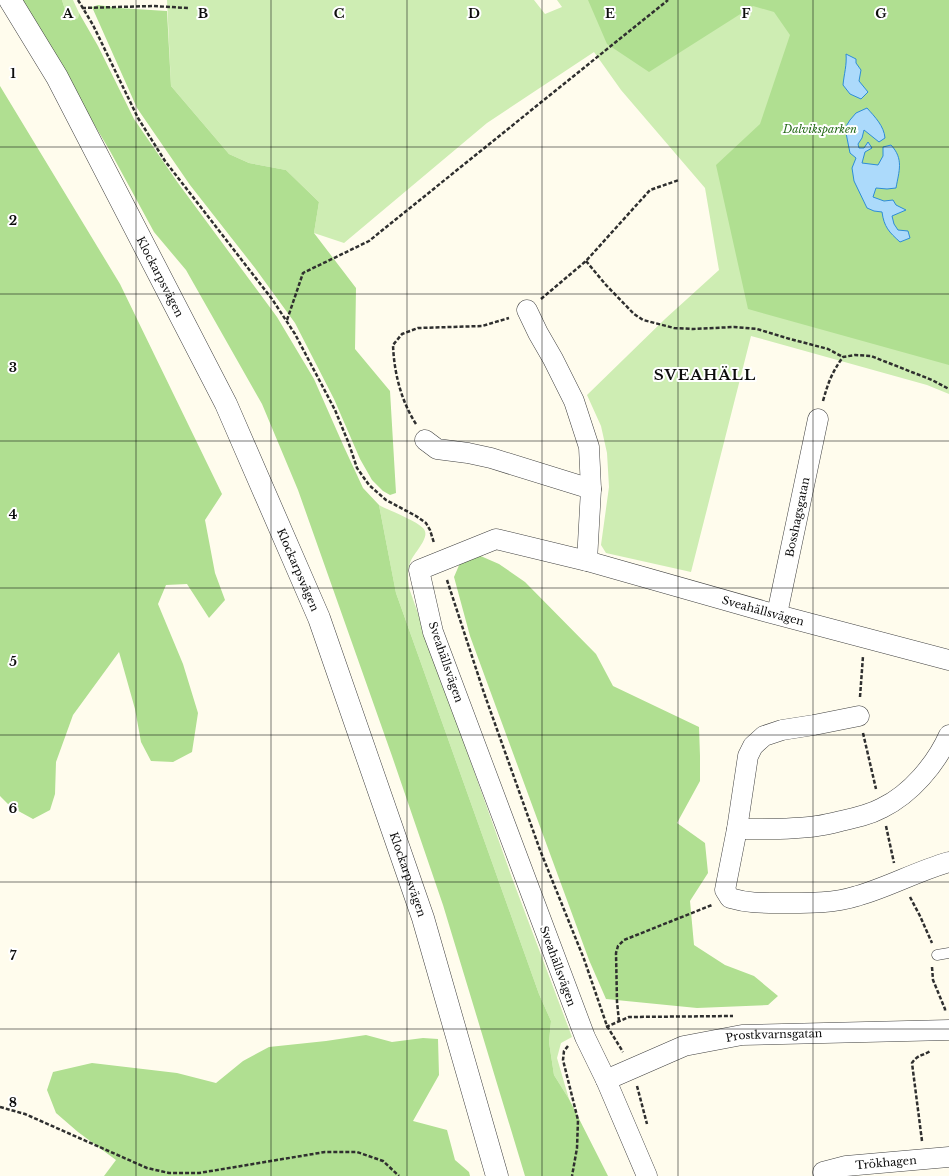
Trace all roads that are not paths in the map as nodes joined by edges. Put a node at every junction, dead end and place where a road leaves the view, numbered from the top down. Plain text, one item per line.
1 (10, 0) edge
2 (527, 310) dead end
3 (818, 419) road end
4 (425, 440) dead end
5 (591, 489) junction
6 (587, 561) junction
7 (777, 614) junction
8 (949, 660) edge
9 (859, 716) road end
10 (949, 735) edge
11 (737, 829) junction
12 (949, 862) edge
13 (949, 954) edge
14 (937, 955) road end
15 (947, 1022) edge
16 (606, 1080) junction
17 (949, 1157) edge
18 (823, 1172) dead end
19 (497, 1176) edge
20 (647, 1176) edge

1 - 19 street, Klockarpsvägen
2 - 5 street
3 - 7 street, Bosshagsgatan
4 - 5 street
5 - 6 street
6 - 7 street, Sveahällsvägen
6 - 16 street, Sveahällsvägen
7 - 8 street, Sveahällsvägen
9 - 11 street
10 - 11 street
11 - 12 street
13 - 14 lane
15 - 16 street, Prostkvarnsgatan
16 - 20 street, Sveahällsvägen
17 - 18 street, Trökhagen

